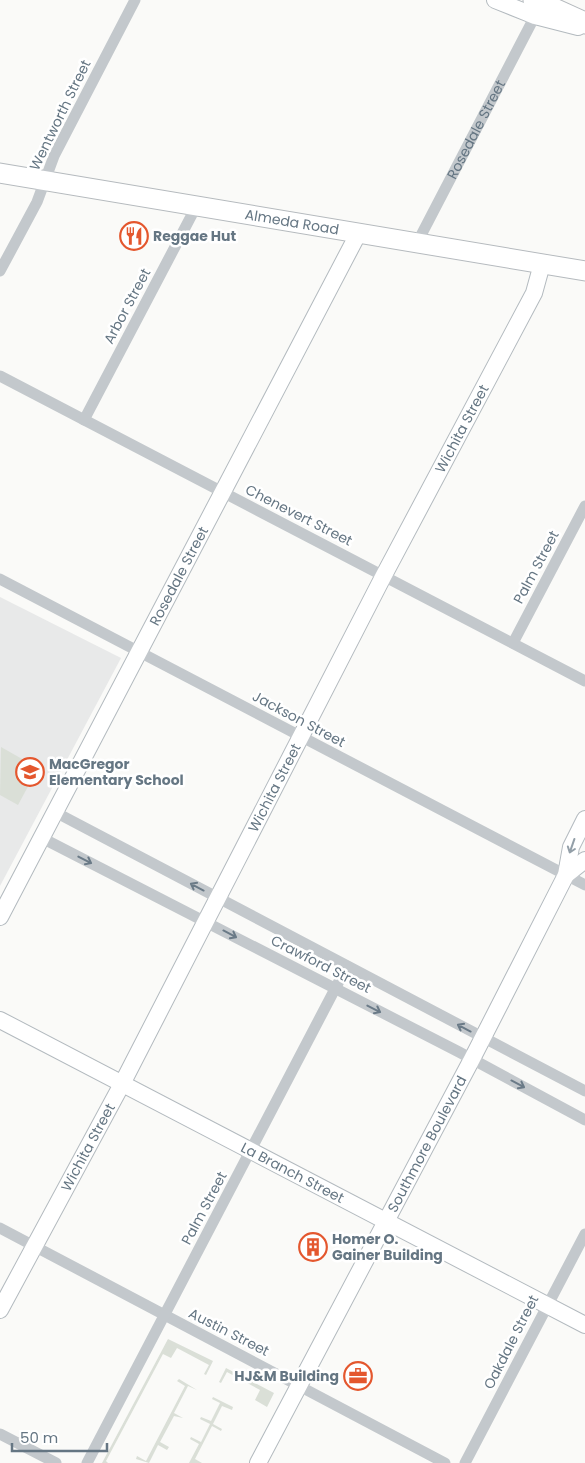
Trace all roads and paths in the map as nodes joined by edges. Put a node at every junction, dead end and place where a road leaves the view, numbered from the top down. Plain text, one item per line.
1 (135, 0) edge
2 (495, 0) edge
3 (535, 8) edge
4 (585, 23) edge
5 (585, 29) edge
6 (0, 173) edge
7 (43, 181) junction
8 (197, 205) junction
9 (358, 234) junction
10 (417, 243) junction
11 (542, 264) junction
12 (0, 271) edge
13 (585, 271) edge
14 (0, 376) edge
15 (84, 420) junction
16 (223, 493) junction
17 (585, 506) edge
18 (384, 575) junction
19 (0, 579) edge
20 (513, 643) junction
21 (139, 652) junction
22 (585, 681) edge
23 (301, 737) junction
24 (55, 812) junction
25 (585, 819) edge
26 (42, 838) junction
27 (585, 860) edge
28 (566, 875) junction
29 (585, 885) edge
30 (219, 898) junction
31 (0, 918) edge
32 (206, 922) junction
33 (347, 966) junction
34 (335, 988) junction
35 (0, 1020) edge
36 (483, 1038) junction
37 (472, 1059) junction
38 (122, 1084) junction
39 (585, 1091) edge
40 (585, 1120) edge
41 (251, 1152) junction
42 (386, 1221) junction
43 (0, 1228) edge
44 (585, 1234) edge
45 (34, 1245) junction
46 (547, 1306) junction
47 (0, 1310) edge
48 (163, 1316) junction
49 (585, 1325) edge
50 (298, 1385) junction
51 (0, 1434) edge
52 (56, 1463) edge
53 (87, 1463) edge
54 (258, 1463) edge
55 (444, 1463) edge
56 (465, 1463) edge

1 - 7 street, Wentworth Street
2 - 3 street
3 - 4 highway
3 - 5 street
3 - 10 street, Rosedale Street
6 - 7 main road, Almeda Road
7 - 8 main road, Almeda Road
7 - 12 street, Wentworth Street
8 - 9 main road, Almeda Road
8 - 15 street, Arbor Street
9 - 10 main road, Almeda Road
9 - 16 street, Rosedale Street
10 - 11 main road, Almeda Road
11 - 13 main road, Almeda Road
11 - 18 street, Wichita Street
14 - 15 street, Chenevert Street
15 - 16 street, Chenevert Street
16 - 18 street, Chenevert Street
16 - 21 street, Rosedale Street
17 - 20 street, Palm Street
18 - 20 street, Chenevert Street
18 - 23 street, Wichita Street
19 - 21 street, Jackson Street
20 - 22 street, Chenevert Street
21 - 23 street, Jackson Street
21 - 24 street, Rosedale Street
23 - 28 street, Jackson Street
23 - 30 street, Wichita Street
24 - 26 street, Rosedale Street
30 -> 24 street, Crawford Street
25 -> 28 street, Southmore Boulevard
26 - 31 street, Rosedale Street
26 -> 32 street, Crawford Street
27 - 28 street, Southmore Boulevard
28 - 29 street, Jackson Street
28 - 36 street, Southmore Boulevard
30 - 32 street, Wichita Street
30 - 33 street, Crawford Street
32 -> 34 street, Crawford Street
32 - 38 street, Wichita Street
33 - 34 street, Palm Street
36 -> 33 street, Crawford Street
34 -> 37 street, Crawford Street
34 - 41 street, Palm Street
35 - 38 street, La Branch Street
36 - 37 street, Southmore Boulevard
36 - 39 street, Crawford Street
37 -> 40 street, Crawford Street
37 - 42 street, Southmore Boulevard
38 - 41 street, La Branch Street
38 - 45 street, Wichita Street
41 - 42 street, La Branch Street
41 - 48 street, Palm Street
42 - 46 street, La Branch Street
42 - 50 street, Southmore Boulevard
43 - 45 street, Austin Street
44 - 46 street, Oakdale Street
45 - 47 street, Wichita Street
45 - 48 street, Austin Street
46 - 49 street, La Branch Street
46 - 56 street, Oakdale Street
48 - 50 street, Austin Street
48 - 53 street, Palm Street
50 - 54 street, Southmore Boulevard
50 - 55 street, Austin Street
51 - 52 street

